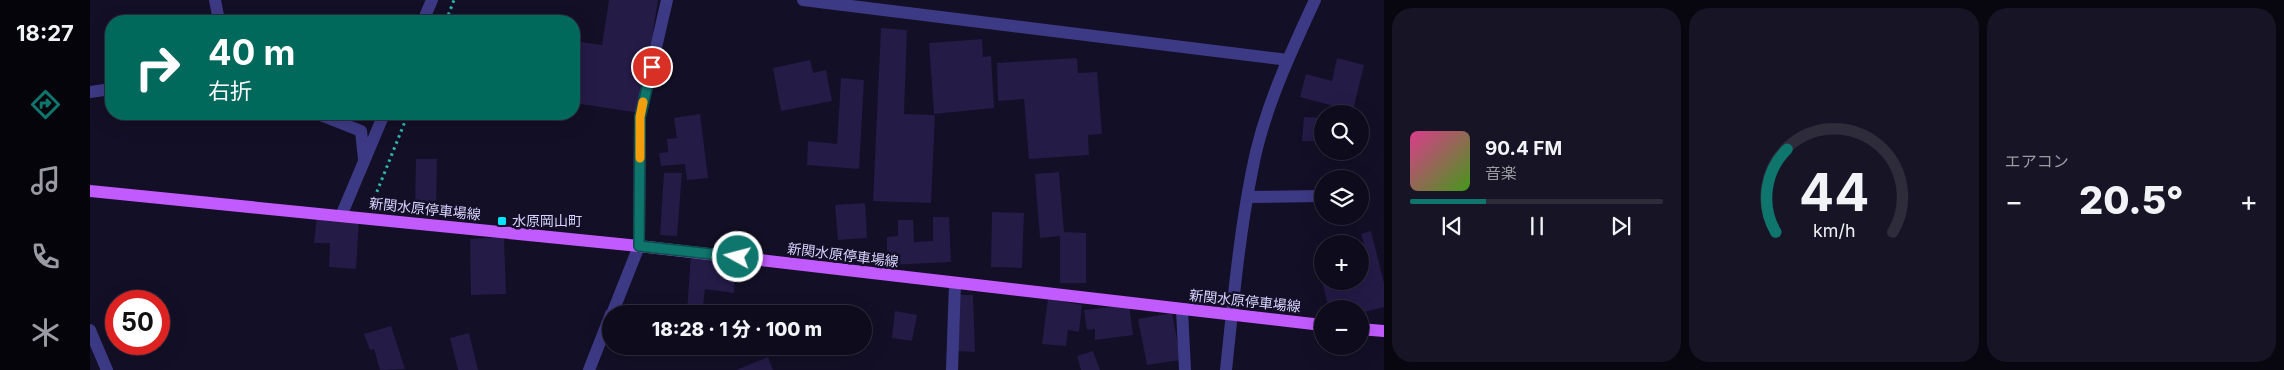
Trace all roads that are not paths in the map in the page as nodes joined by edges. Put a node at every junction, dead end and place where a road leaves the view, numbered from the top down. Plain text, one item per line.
1 (215, 0) edge
2 (432, 0) edge
3 (667, 0) edge
4 (803, 0) edge
5 (1315, 0) edge
6 (218, 15) edge
7 (426, 15) edge
8 (1288, 60) junction
9 (105, 89) edge
10 (90, 92) edge
11 (334, 120) edge
12 (382, 120) edge
13 (364, 162) junction
14 (90, 191) edge
15 (1248, 196) junction
16 (1314, 196) edge
17 (341, 216) junction
18 (639, 246) junction
19 (955, 283) junction
20 (615, 305) edge
21 (1182, 310) junction
22 (1231, 315) junction
23 (1314, 324) edge
24 (90, 330) edge
25 (1369, 330) edge
26 (1384, 331) edge
27 (602, 337) edge
28 (107, 370) edge
29 (589, 370) edge
30 (952, 370) edge
31 (1184, 370) edge
32 (1226, 370) edge

1 - 6 street
2 - 7 street
3 - 18 street
4 - 8 street
5 - 8 street
8 - 15 street
9 - 10 street
11 - 13 street
12 - 13 street
13 - 17 street
14 - 17 main road, 新関水原停車場線
15 - 16 street
15 - 22 street
17 - 18 main road, 新関水原停車場線
18 - 19 main road, 新関水原停車場線
18 - 20 street
19 - 21 main road, 新関水原停車場線
19 - 30 street
21 - 22 main road, 新関水原停車場線
21 - 31 street
22 - 23 main road, 新関水原停車場線
22 - 32 street
24 - 28 street
25 - 26 main road
27 - 29 street

